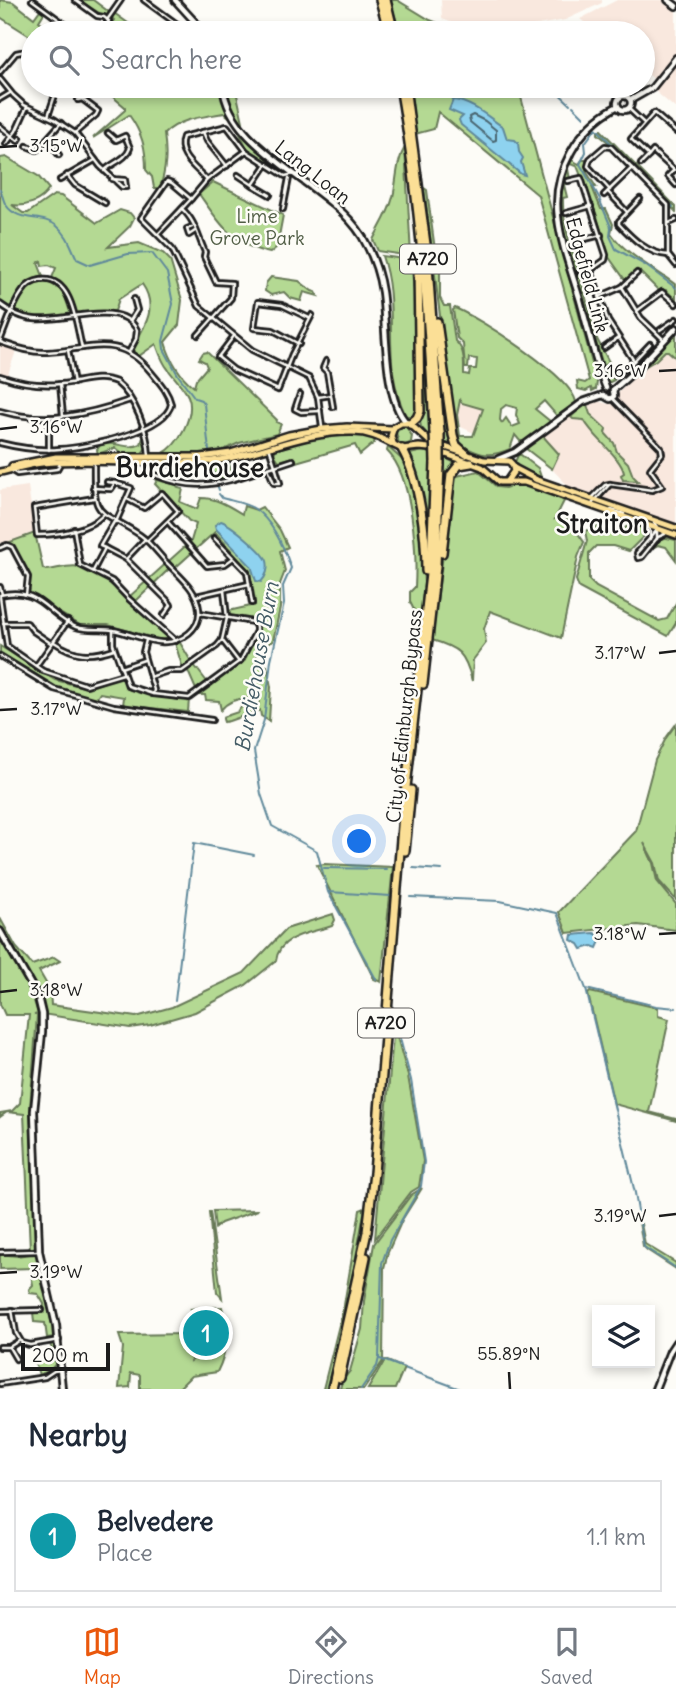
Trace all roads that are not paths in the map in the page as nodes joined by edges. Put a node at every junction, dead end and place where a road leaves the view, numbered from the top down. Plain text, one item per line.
1 (32, 0) edge
2 (75, 0) edge
3 (121, 0) edge
4 (144, 0) edge
5 (175, 0) edge
6 (380, 0) edge
7 (386, 0) edge
8 (668, 0) edge
9 (676, 6) edge
10 (108, 20) joint
11 (60, 21) edge
12 (173, 21) edge
13 (194, 21) edge
14 (385, 21) edge
15 (391, 21) edge
16 (14, 47) dead end
17 (21, 52) dead end
18 (16, 53) junction
19 (676, 58) edge
20 (0, 72) edge
21 (0, 79) edge
22 (655, 84) edge
23 (10, 93) junction
24 (54, 98) edge
25 (81, 98) dead end
26 (226, 98) edge
27 (402, 98) edge
28 (407, 98) edge
29 (619, 98) edge
30 (635, 98) edge
31 (0, 99) edge
32 (631, 100) joint
33 (618, 106) junction
34 (27, 107) junction
35 (628, 108) junction
36 (48, 116) junction
37 (640, 119) junction
38 (61, 123) junction
39 (645, 124) junction
40 (1, 125) edge
41 (640, 128) junction
42 (203, 131) junction
43 (75, 132) junction
44 (129, 132) dead end
45 (676, 132) edge
46 (108, 133) dead end
47 (12, 135) junction
48 (125, 136) junction
49 (20, 138) dead end
50 (47, 139) junction
51 (6, 144) dead end
52 (27, 146) dead end
53 (37, 150) junction
54 (246, 151) junction
55 (39, 155) dead end
56 (59, 155) dead end
57 (649, 156) junction
58 (95, 160) junction
59 (267, 164) junction
60 (641, 164) dead end
61 (227, 166) junction
62 (632, 168) junction
63 (675, 168) edge
64 (104, 171) junction
65 (413, 172) junction
66 (238, 174) dead end
67 (67, 175) junction
68 (292, 175) junction
69 (112, 179) junction
70 (60, 180) dead end
71 (207, 180) junction
72 (568, 181) dead end
73 (253, 185) junction
74 (676, 185) edge
75 (609, 191) junction
76 (270, 195) dead end
77 (604, 195) dead end
78 (191, 199) junction
79 (640, 199) dead end
80 (105, 203) dead end
81 (591, 206) junction
82 (182, 209) junction
83 (283, 209) dead end
84 (628, 212) junction
85 (566, 213) dead end
86 (676, 220) edge
87 (668, 223) junction
88 (158, 234) junction
89 (601, 234) junction
90 (573, 242) dead end
91 (668, 255) junction
92 (676, 265) edge
93 (592, 270) junction
94 (580, 272) dead end
95 (429, 273) junction
96 (637, 273) dead end
97 (622, 287) junction
98 (599, 297) junction
99 (134, 299) dead end
100 (0, 303) edge
101 (676, 304) edge
102 (637, 311) junction
103 (12, 313) junction
104 (74, 317) junction
105 (213, 319) junction
106 (676, 319) edge
107 (130, 321) junction
108 (676, 328) edge
109 (660, 330) dead end
110 (198, 335) dead end
111 (234, 337) junction
112 (618, 338) junction
113 (664, 340) junction
114 (0, 341) edge
115 (299, 344) junction
116 (650, 344) dead end
117 (82, 348) junction
118 (604, 348) dead end
119 (68, 349) junction
120 (129, 352) junction
121 (326, 361) dead end
122 (634, 361) junction
123 (288, 366) junction
124 (615, 375) dead end
125 (0, 376) edge
126 (74, 383) junction
127 (60, 384) junction
128 (606, 388) junction
129 (613, 390) junction
130 (300, 394) dead end
131 (331, 395) junction
132 (603, 395) junction
133 (318, 397) junction
134 (612, 398) junction
135 (131, 400) junction
136 (333, 407) dead end
137 (398, 408) junction
138 (0, 411) edge
139 (320, 411) junction
140 (63, 417) junction
141 (49, 418) junction
142 (409, 423) junction
143 (395, 426) junction
144 (143, 428) junction
145 (322, 431) junction
146 (418, 432) junction
147 (437, 433) junction
148 (0, 443) edge
149 (268, 444) junction
150 (398, 447) junction
151 (413, 447) junction
152 (49, 450) junction
153 (515, 452) junction
154 (466, 454) junction
155 (497, 459) junction
156 (94, 460) junction
157 (148, 460) junction
158 (293, 460) dead end
159 (438, 463) junction
160 (471, 463) junction
161 (275, 466) junction
162 (513, 466) junction
163 (11, 468) junction
164 (268, 468) junction
165 (0, 472) edge
166 (155, 475) dead end
167 (507, 481) junction
168 (107, 482) dead end
169 (115, 483) junction
170 (610, 484) junction
171 (93, 488) junction
172 (603, 493) junction
173 (94, 498) junction
174 (127, 499) junction
175 (594, 500) junction
176 (605, 503) junction
177 (103, 515) junction
178 (631, 516) junction
179 (115, 522) junction
180 (168, 522) junction
181 (645, 524) junction
182 (665, 525) junction
183 (658, 528) junction
184 (676, 528) edge
185 (74, 529) junction
186 (676, 536) edge
187 (214, 538) dead end
188 (650, 539) junction
189 (657, 539) junction
190 (146, 540) junction
191 (0, 548) edge
192 (105, 548) junction
193 (126, 559) junction
194 (232, 559) junction
195 (93, 571) junction
196 (249, 584) junction
197 (0, 587) edge
198 (224, 590) junction
199 (26, 595) junction
200 (1, 596) edge
201 (196, 596) junction
202 (252, 603) dead end
203 (200, 614) junction
204 (164, 615) dead end
205 (227, 618) junction
206 (68, 621) junction
207 (3, 623) junction
208 (113, 630) junction
209 (146, 639) junction
210 (222, 640) junction
211 (176, 641) junction
212 (53, 643) junction
213 (422, 645) junction
214 (114, 649) junction
215 (0, 656) edge
216 (145, 660) junction
217 (239, 662) junction
218 (426, 663) junction
219 (36, 666) junction
220 (121, 668) junction
221 (123, 674) junction
222 (150, 677) junction
223 (153, 694) junction
224 (212, 720) dead end
225 (0, 931) edge
226 (39, 1251) junction
227 (0, 1252) edge
228 (38, 1305) dead end
229 (12, 1310) junction
230 (0, 1311) edge
231 (59, 1340) junction
232 (19, 1341) junction
233 (676, 1342) edge
234 (9, 1347) junction
235 (0, 1348) edge
236 (16, 1359) dead end
237 (61, 1370) junction
238 (0, 1384) edge
239 (62, 1389) edge
240 (334, 1389) edge
241 (655, 1389) edge

1 - 11 street
2 - 10 street
3 - 10 street
4 - 12 street
5 - 13 street
6 - 14 highway
7 - 15 highway
8 - 9 street
16 - 18 street
17 - 18 street
18 - 20 street
19 - 22 street, Edgefield Link
21 - 23 street
23 - 31 street
23 - 34 street
24 - 36 street
25 - 43 street
26 - 68 street, Lang Loan
27 - 65 highway, City of Edinburgh Bypass / A720
28 - 95 highway, City of Edinburgh Bypass / A720
29 - 33 street, Edgefield Link
30 - 32 street, Edgefield Link
32 - 35 street
33 - 35 street
33 - 128 street, Edgefield Link
34 - 36 street
34 - 47 street
35 - 37 street
36 - 38 street
37 - 39 street
37 - 41 street
38 - 43 street
38 - 50 street
39 - 41 street
39 - 45 street
40 - 47 street
41 - 57 street
42 - 54 street
42 - 61 street
42 - 71 street
43 - 58 street
44 - 48 street
46 - 48 street
47 - 49 street
47 - 51 street
48 - 64 street
50 - 53 street
50 - 56 street
52 - 53 street
53 - 55 street
54 - 59 street
54 - 61 street
57 - 60 street
57 - 63 street
58 - 64 street
58 - 67 street
59 - 68 street
59 - 73 street
61 - 71 street
62 - 75 street
62 - 75 street
62 - 87 street
63 - 74 street
64 - 69 street
65 - 142 highway
65 - 147 highway, City of Edinburgh Bypass / A720
66 - 73 street
67 - 70 street
67 - 80 street
68 - 83 street
68 - 137 street, Lang Loan
69 - 69 street
71 - 78 street
72 - 81 street
73 - 76 street
75 - 77 street
75 - 84 street
78 - 82 street
78 - 88 street
79 - 84 street
81 - 85 street
81 - 89 street
82 - 88 street
82 - 105 street
84 - 91 street
86 - 87 street
87 - 91 street
88 - 105 street
89 - 90 street
89 - 93 street
91 - 92 street
93 - 94 street
93 - 98 street
95 - 147 highway, City of Edinburgh Bypass / A720
95 - 154 highway
96 - 97 street
97 - 98 street
97 - 102 street
98 - 112 street
99 - 107 street
100 - 103 street
101 - 102 street
102 - 113 street
103 - 104 street
103 - 104 street
103 - 114 street
104 - 107 street
104 - 117 street
105 - 110 street
105 - 111 street
106 - 109 street
107 - 120 street
108 - 113 street
111 - 123 street
111 - 123 street
112 - 118 street
112 - 122 street
113 - 129 street
114 - 119 street
115 - 115 street
115 - 123 street
116 - 122 street
117 - 119 street
117 - 120 street
119 - 126 street
120 - 144 street
121 - 131 street
122 - 124 street
123 - 133 street
125 - 127 street
126 - 127 street
126 - 135 street
127 - 140 street
128 - 129 street
128 - 132 street
129 - 134 street
130 - 139 street
131 - 133 street
131 - 136 street
132 - 134 street
132 - 153 street
133 - 139 street
134 - 170 street
135 - 140 street
135 - 144 street
137 - 142 street, Lang Loan
137 - 143 street, Lang Loan
138 - 141 street
139 - 145 street
140 - 141 street
141 - 152 street
142 - 143 main road
142 - 146 main road
143 - 145 main road
143 - 150 main road
144 - 152 street
144 - 157 street
145 - 149 main road
145 - 150 main road
146 - 151 main road
146 - 154 main road
147 - 159 highway, City of Edinburgh Bypass / A720, bridge
148 - 152 street
149 - 157 main road
149 - 161 street
150 - 151 main road
150 - 213 highway
151 - 160 main road
153 - 155 street
153 - 162 street
154 - 155 main road
155 - 162 main road
156 - 157 main road
156 - 163 main road
156 - 163 main road
156 - 171 street
158 - 161 street
159 - 213 highway, City of Edinburgh Bypass / A720
159 - 218 highway, City of Edinburgh Bypass / A720
160 - 167 main road
160 - 218 highway
161 - 164 street
161 - 164 street
162 - 167 main road
162 - 175 main road
163 - 165 main road
164 - 166 street
167 - 175 main road
168 - 169 street
169 - 171 street
169 - 174 street
170 - 172 street
170 - 175 street
171 - 173 street
172 - 175 street
172 - 176 street
173 - 177 street
173 - 185 street
174 - 179 street
174 - 180 street
175 - 176 main road
175 - 178 main road
176 - 178 main road
177 - 179 street
177 - 185 street
178 - 181 main road
178 - 182 main road
178 - 183 street
179 - 190 street
179 - 192 street
180 - 190 street
180 - 194 street
181 - 183 main road
181 - 188 street
182 - 183 street
182 - 184 main road
183 - 186 main road
183 - 188 street
183 - 189 street
185 - 195 street
186 - 189 street
187 - 194 street
188 - 189 street
190 - 193 street
190 - 201 street
191 - 199 street
192 - 193 street
192 - 195 street
193 - 204 street
194 - 196 street
195 - 211 street
196 - 198 street
196 - 202 street
197 - 200 street
198 - 201 street
198 - 205 street
199 - 200 street
199 - 206 street
200 - 207 street
201 - 203 street
203 - 205 street
203 - 211 street
205 - 210 street
205 - 217 street
206 - 208 street
206 - 212 street
207 - 212 street
207 - 219 street
208 - 209 street
208 - 214 street
209 - 211 street
209 - 216 street
210 - 217 street
210 - 222 street
212 - 214 street
212 - 219 street
213 - 240 highway, City of Edinburgh Bypass / A720
214 - 220 street
215 - 224 street
216 - 220 street
216 - 222 street
217 - 223 street
218 - 240 highway, City of Edinburgh Bypass / A720
219 - 221 street
220 - 221 street
221 - 223 street
222 - 223 street
225 - 226 street
226 - 227 street
226 - 231 street
228 - 229 street
229 - 230 street
229 - 232 street
231 - 232 street
231 - 237 street
232 - 234 street
233 - 241 street
234 - 235 street
234 - 236 street
237 - 238 street
237 - 239 street

